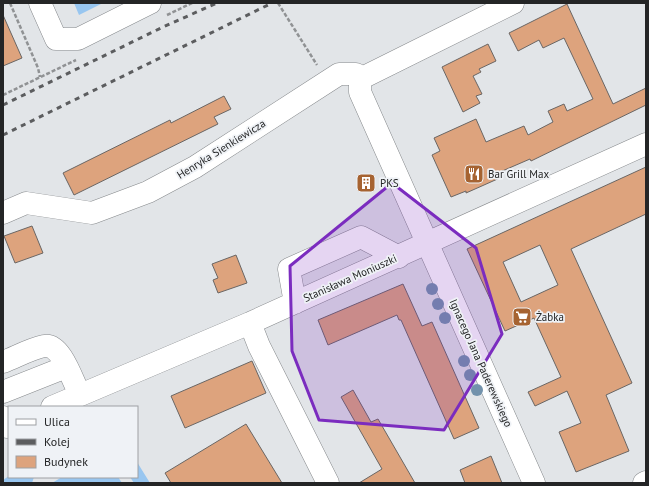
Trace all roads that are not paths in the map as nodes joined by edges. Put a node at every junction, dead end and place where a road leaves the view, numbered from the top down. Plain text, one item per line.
1 (40, 3) edge
2 (150, 3) edge
3 (513, 3) edge
4 (362, 78) junction
5 (646, 144) edge
6 (3, 213) edge
7 (428, 243) junction
8 (398, 257) junction
9 (295, 303) junction
10 (250, 323) junction
11 (3, 362) edge
12 (66, 367) junction
13 (3, 392) edge
14 (80, 395) junction
15 (54, 406) edge
16 (328, 483) edge
17 (534, 483) edge

1 - 2 street
3 - 4 street
4 - 6 street, Henryka Sienkiewicza
4 - 7 street
5 - 7 street, Stanisława Moniuszki
7 - 8 street, Stanisława Moniuszki
7 - 17 street, Ignacego Jana Paderewskiego
8 - 9 street, Stanisława Moniuszki
8 - 9 street
9 - 10 street, Stanisława Moniuszki
10 - 14 street, Stanisława Moniuszki
10 - 16 street
11 - 12 street
12 - 13 street
12 - 14 street
14 - 15 street, Stanisława Moniuszki

